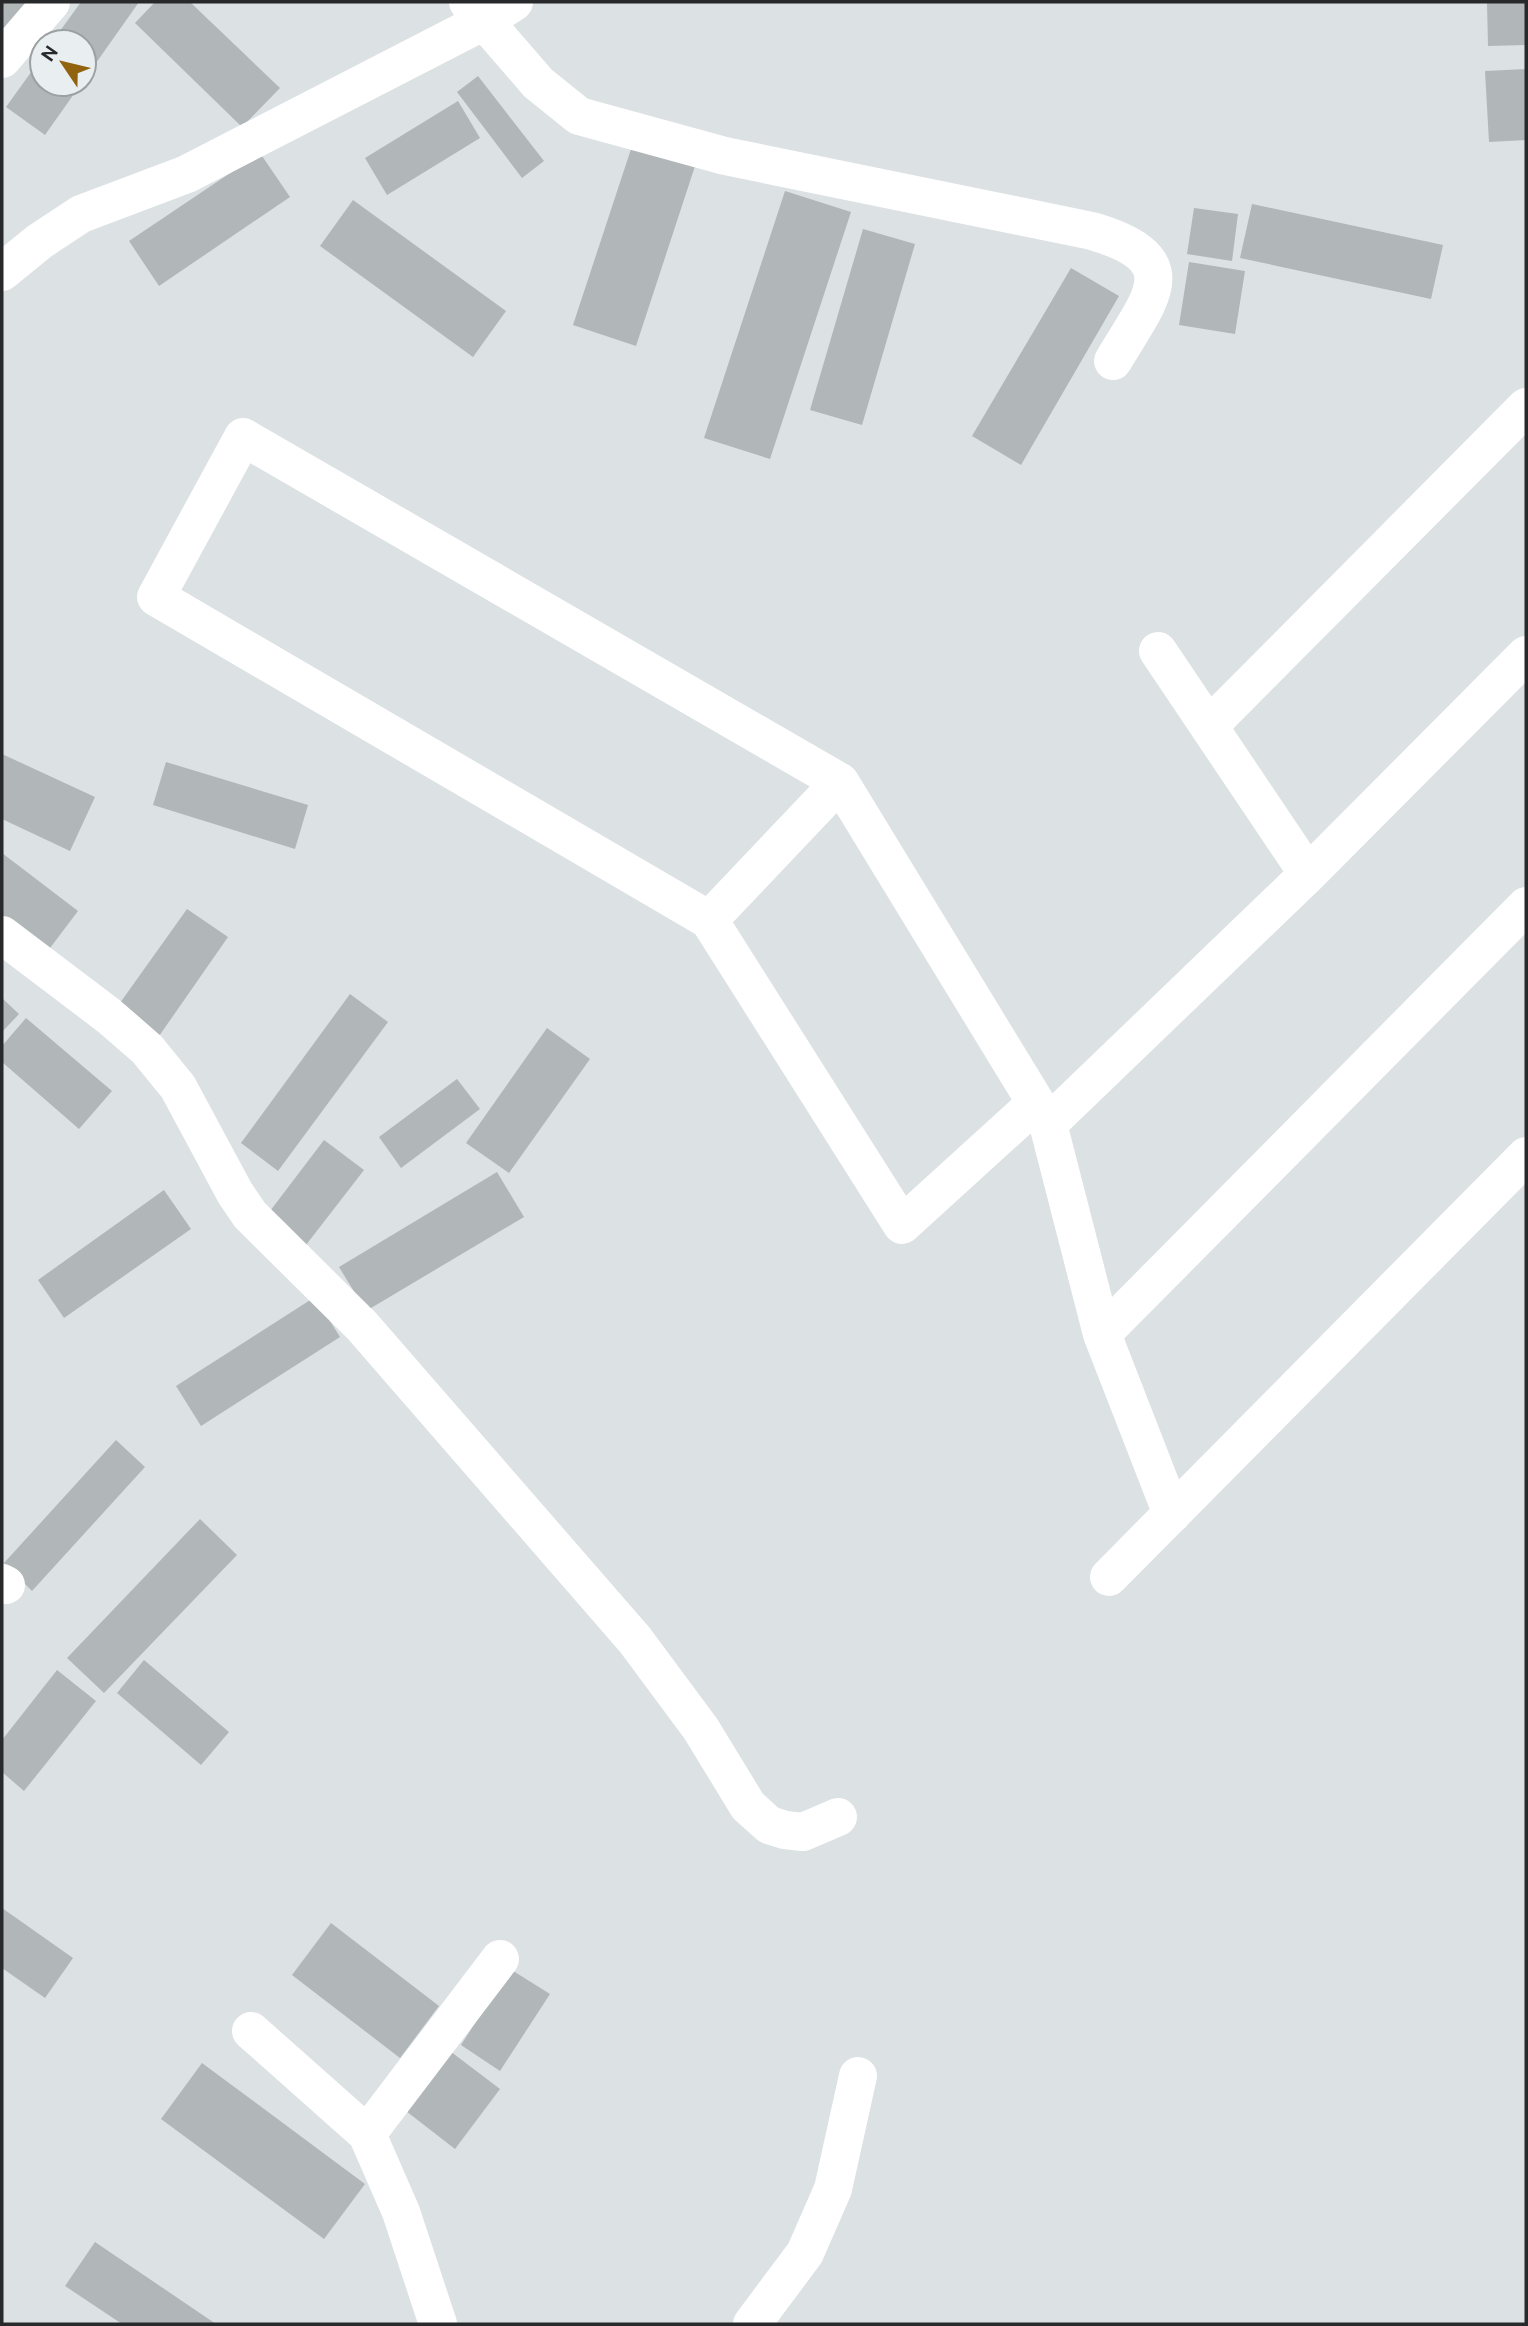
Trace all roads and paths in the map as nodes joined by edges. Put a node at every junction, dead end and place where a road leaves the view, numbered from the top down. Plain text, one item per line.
1 (51, 2) edge
2 (489, 8) edge
3 (2, 59) edge
4 (2, 272) edge
5 (1113, 362) dead end
6 (1526, 407) edge
7 (1158, 651) dead end
8 (1526, 655) edge
9 (1209, 726) junction
10 (840, 782) junction
11 (1308, 874) junction
12 (1526, 906) edge
13 (709, 920) junction
14 (2, 935) edge
15 (1042, 1113) junction
16 (1526, 1156) edge
17 (1102, 1334) junction
18 (1172, 1514) junction
19 (1109, 1577) dead end
20 (838, 1817) dead end
21 (500, 1958) dead end
22 (251, 2031) dead end
23 (858, 2076) dead end
24 (367, 2134) junction
25 (438, 2324) edge
26 (752, 2324) edge

1 - 3 street
2 - 4 street
2 - 5 street
6 - 9 street
7 - 9 street
8 - 11 street
9 - 11 street
10 - 13 street
10 - 13 street
10 - 15 street
11 - 15 street
12 - 17 street
13 - 15 street
14 - 20 street
15 - 17 street
16 - 18 street
17 - 18 street
18 - 19 street
21 - 24 street
22 - 24 street
23 - 26 street
24 - 25 street

